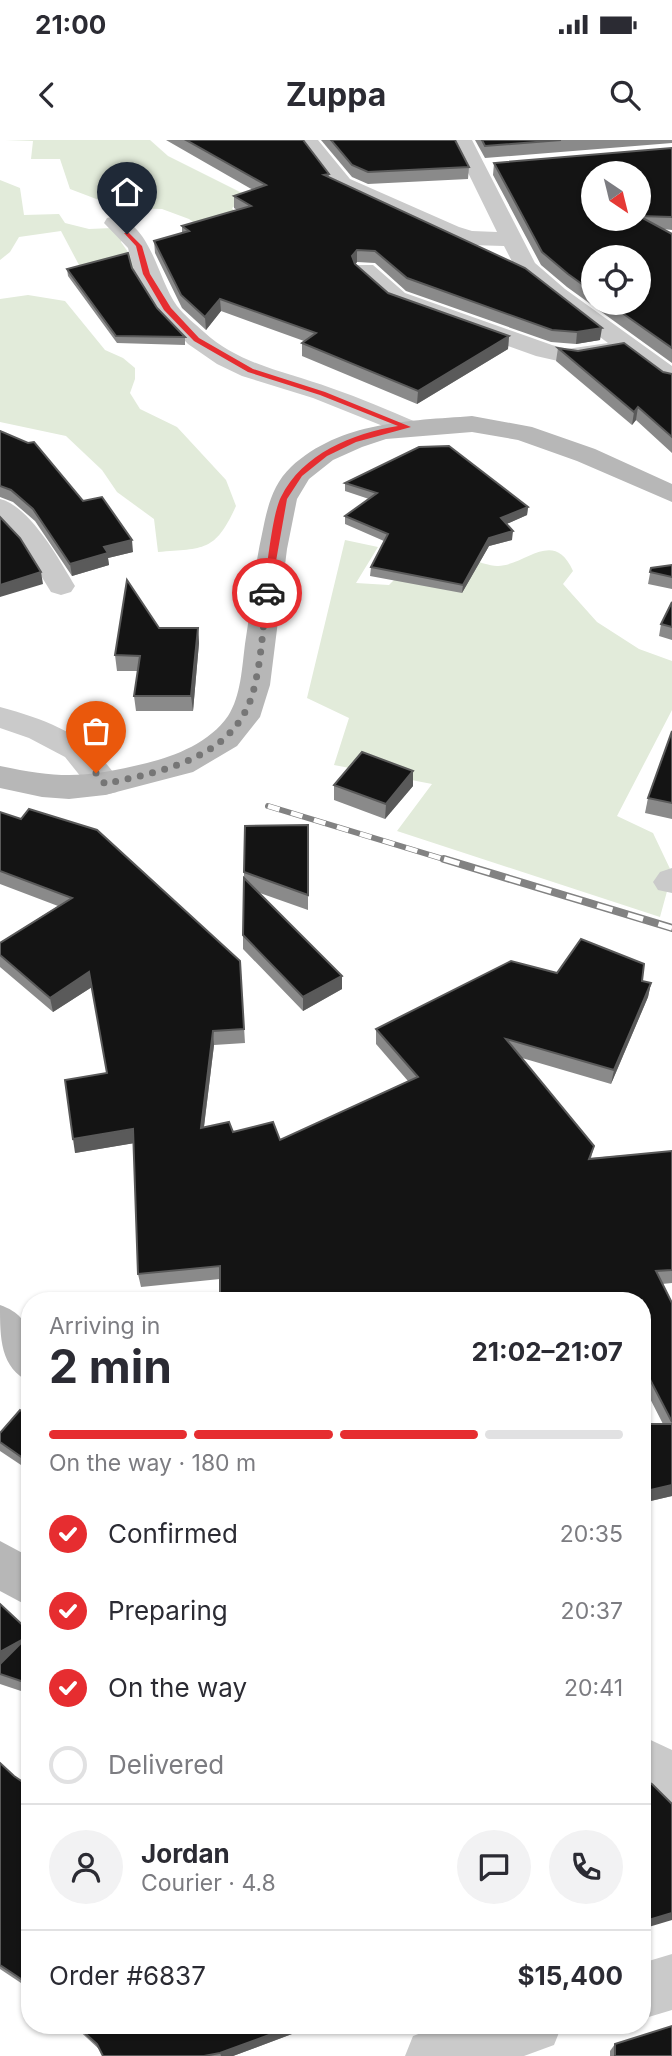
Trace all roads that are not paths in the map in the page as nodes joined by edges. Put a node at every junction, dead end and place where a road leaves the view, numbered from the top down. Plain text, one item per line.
1 (307, 140) edge
2 (462, 140) edge
3 (114, 223) dead end
4 (510, 239) junction
5 (365, 271) edge
6 (627, 345) junction
7 (672, 378) edge
8 (407, 427) junction
9 (672, 494) edge
10 (0, 507) edge
11 (61, 586) dead end
12 (0, 717) edge
13 (0, 777) edge
14 (105, 784) junction
15 (0, 1323) edge
16 (21, 1351) edge
17 (0, 1564) edge
18 (21, 1578) edge
19 (651, 1766) edge
20 (672, 1778) edge
21 (672, 1982) edge
22 (651, 1988) edge
23 (505, 2034) edge
24 (433, 2056) edge

1 - 4 street
2 - 4 street
3 - 8 street
4 - 6 street
5 - 6 street
6 - 7 street
8 - 9 street
8 - 14 street
10 - 11 street
12 - 14 street
13 - 14 street
15 - 16 street
17 - 18 street
19 - 20 street
21 - 22 street
23 - 24 street

